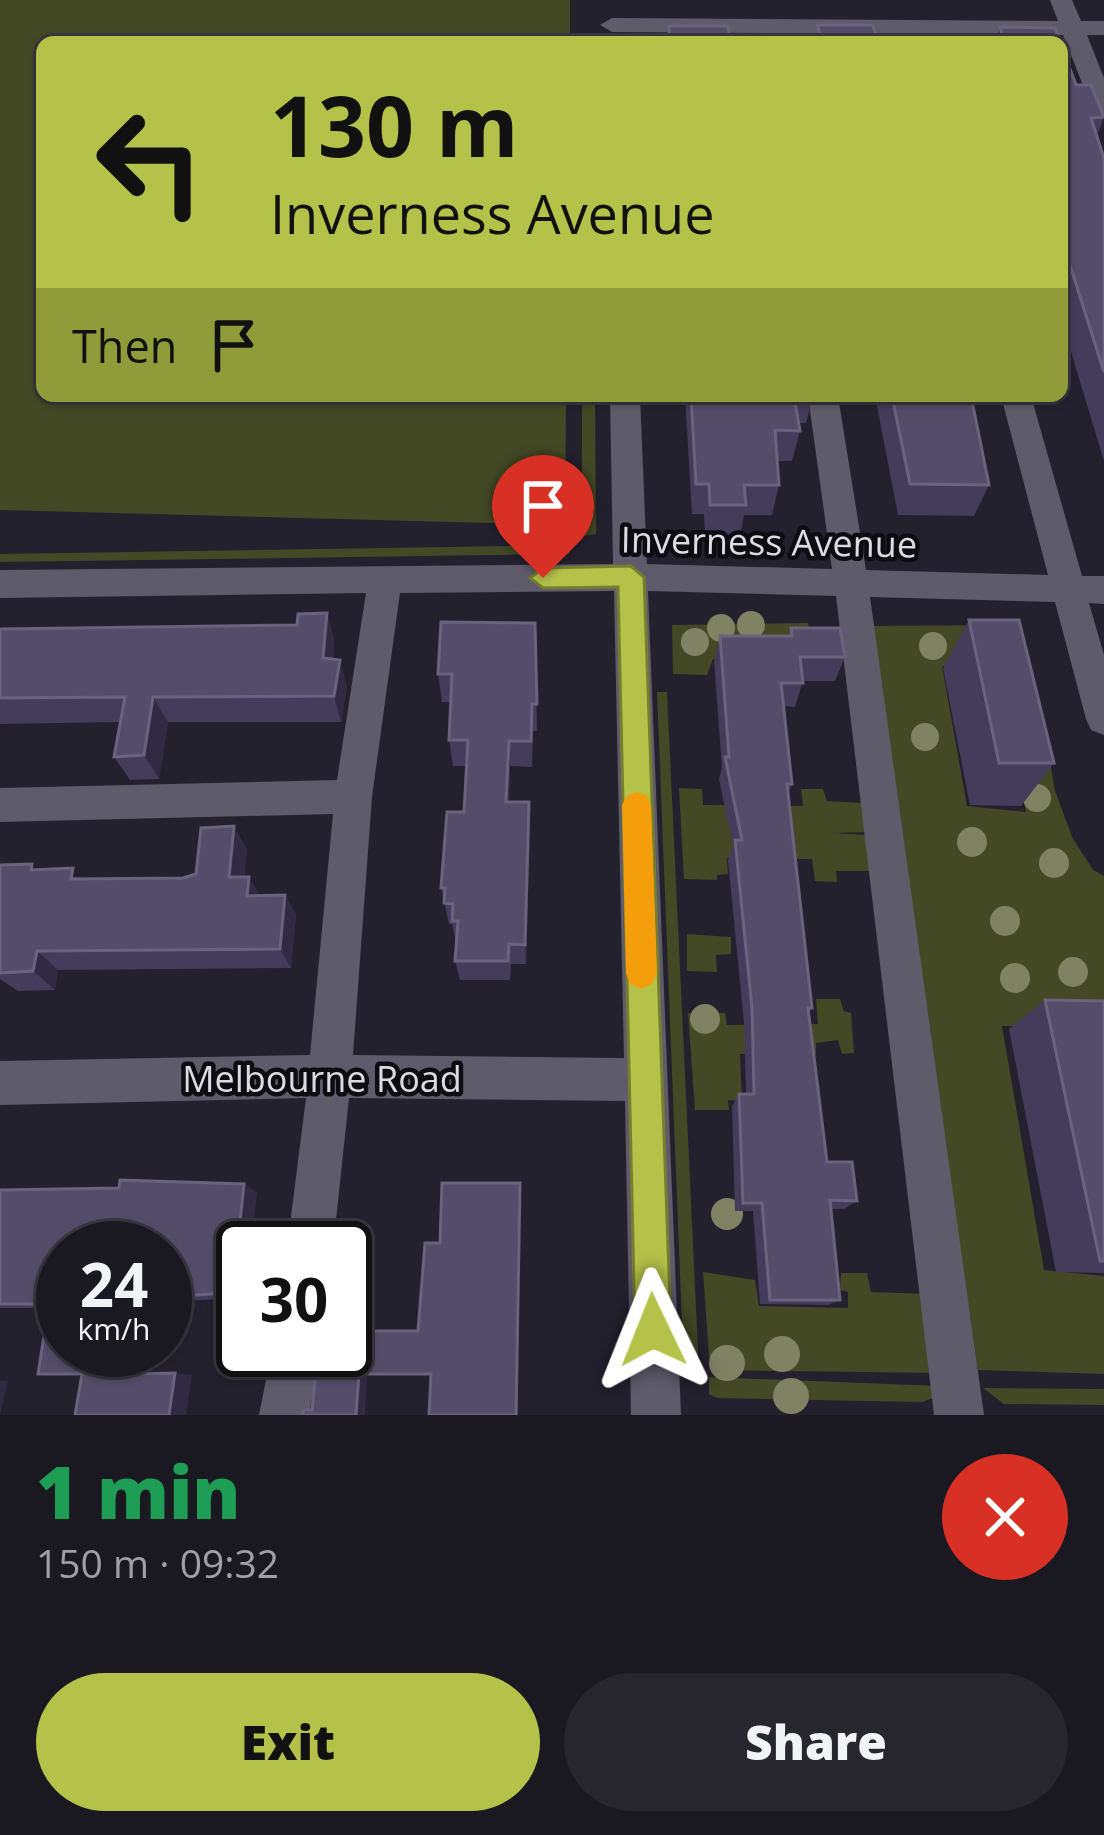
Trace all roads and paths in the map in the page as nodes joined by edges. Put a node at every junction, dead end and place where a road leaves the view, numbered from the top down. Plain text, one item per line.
1 (762, 0) edge
2 (912, 0) edge
3 (1061, 0) edge
4 (612, 22) edge
5 (1072, 28) junction
6 (1104, 28) edge
7 (767, 34) edge
8 (921, 34) edge
9 (1104, 108) edge
10 (625, 402) edge
11 (824, 402) edge
12 (1018, 402) edge
13 (631, 577) junction
14 (385, 580) junction
15 (851, 583) junction
16 (0, 584) edge
17 (1067, 590) junction
18 (1104, 590) edge
19 (1104, 719) edge
20 (353, 797) junction
21 (0, 805) edge
22 (330, 1076) junction
23 (644, 1080) junction
24 (0, 1083) edge
25 (313, 1221) edge
26 (291, 1377) edge
27 (284, 1415) edge
28 (656, 1415) edge
29 (958, 1415) edge

1 - 7 street
2 - 8 street
3 - 5 street
4 - 7 street
5 - 6 street
5 - 8 street
5 - 9 street
7 - 8 street
10 - 13 street
11 - 15 street
12 - 17 street
13 - 14 street, Inverness Avenue
13 - 15 street, Inverness Avenue
13 - 23 street
14 - 16 street, Inverness Avenue
14 - 20 street
15 - 17 street, Inverness Avenue
15 - 29 street
17 - 18 street, Inverness Avenue
17 - 19 street
20 - 21 street
20 - 22 street
22 - 23 street, Melbourne Road
22 - 24 street, Melbourne Road
22 - 25 street
23 - 28 street
26 - 27 street

